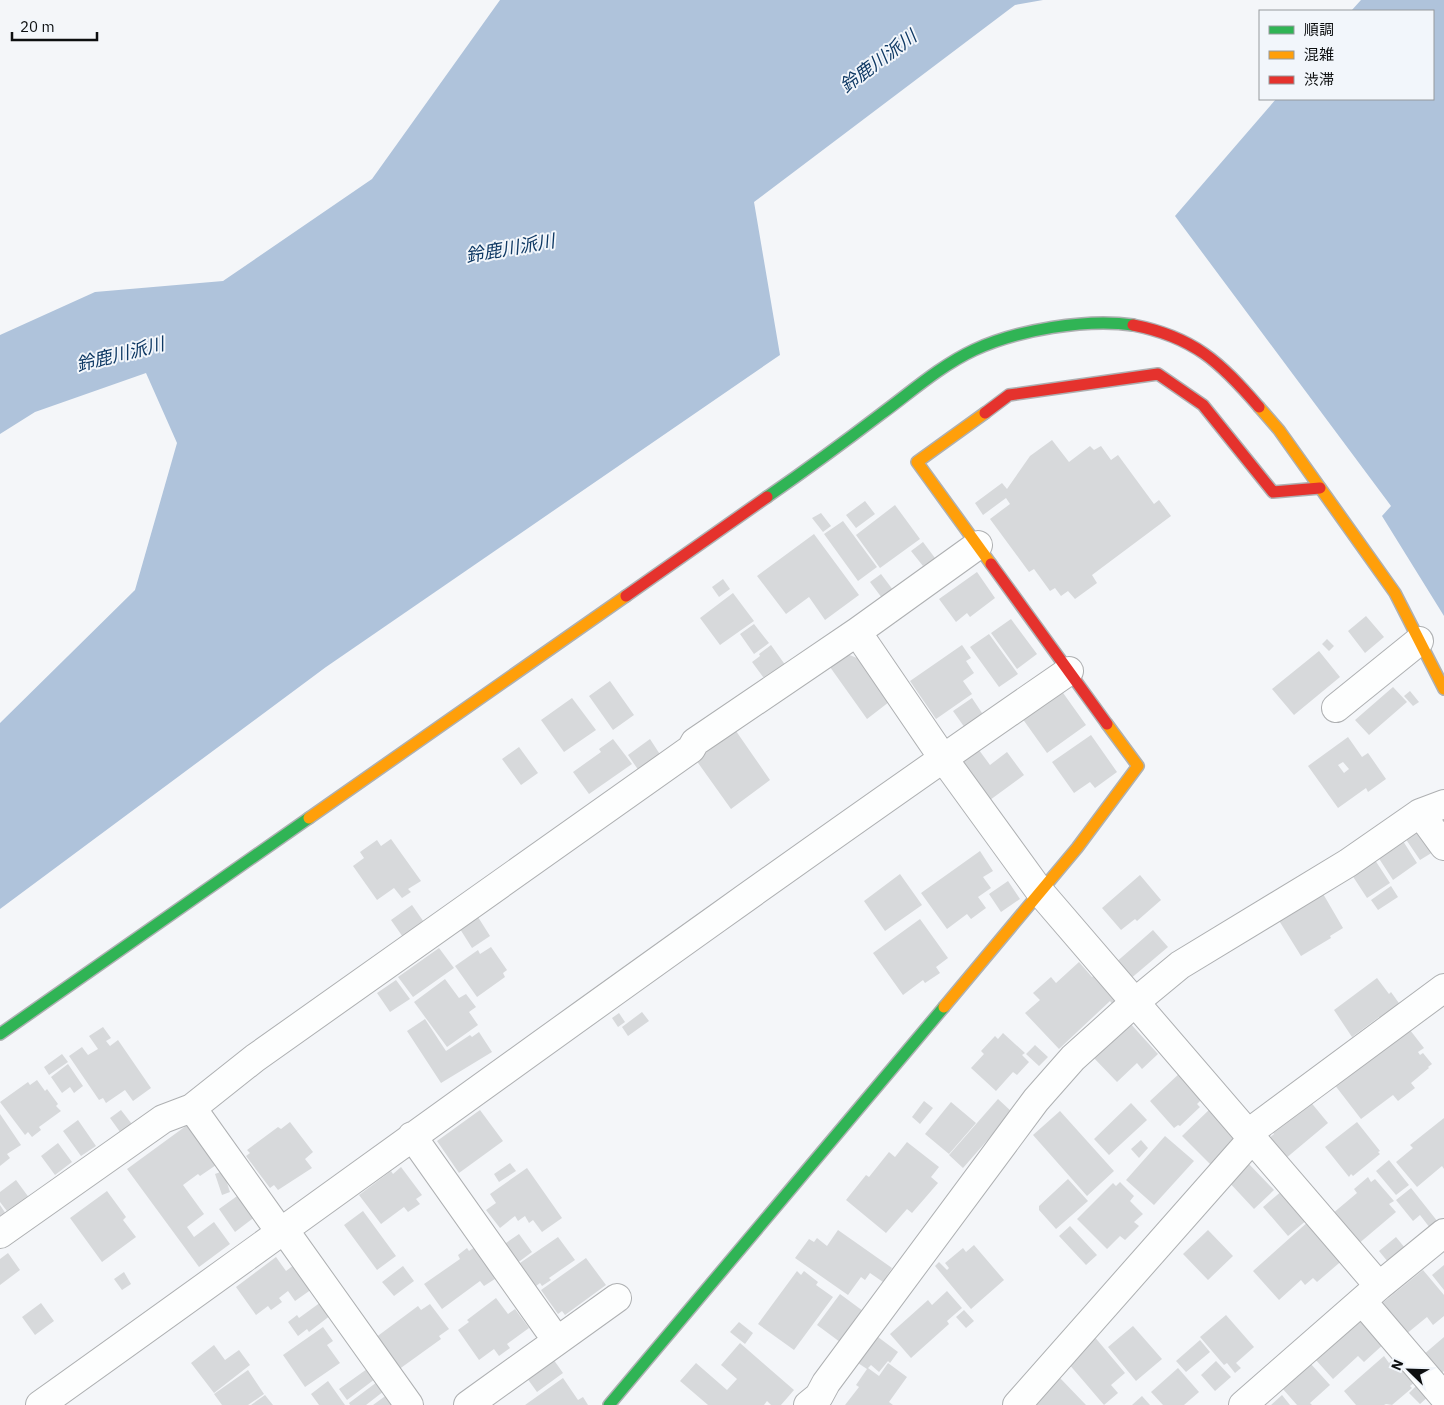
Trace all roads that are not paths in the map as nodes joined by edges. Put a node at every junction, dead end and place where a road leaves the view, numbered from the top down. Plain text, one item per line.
1 (1320, 488) junction
2 (978, 545) junction
3 (857, 632) junction
4 (1419, 641) junction
5 (1069, 671) junction
6 (1444, 689) edge
7 (1336, 708) dead end
8 (943, 758) junction
9 (1432, 808) edge
10 (1444, 846) edge
11 (1041, 893) junction
12 (1444, 988) edge
13 (1134, 1003) junction
14 (0, 1034) edge
15 (192, 1108) junction
16 (412, 1136) junction
17 (1250, 1136) junction
18 (283, 1232) junction
19 (0, 1234) edge
20 (1443, 1236) edge
21 (1371, 1294) junction
22 (617, 1298) dead end
23 (557, 1341) junction
24 (1444, 1398) edge
25 (818, 1402) edge
26 (40, 1405) edge
27 (409, 1405) edge
28 (468, 1405) edge
29 (609, 1405) edge
30 (1017, 1405) edge
31 (1243, 1405) edge

1 - 2 street
1 - 4 street
1 - 14 street
2 - 3 street
2 - 5 street
3 - 8 street
3 - 15 street
4 - 6 street
4 - 7 street
5 - 8 street
5 - 11 street
8 - 11 street
8 - 16 street
9 - 10 street
9 - 13 street
11 - 13 street
11 - 29 street
12 - 17 street
13 - 17 street
13 - 25 street
15 - 18 street
15 - 19 street
16 - 18 street
16 - 23 street
17 - 21 street
17 - 30 street
18 - 26 street
18 - 27 street
20 - 21 street
21 - 24 street
21 - 31 street
22 - 23 street
23 - 28 street

